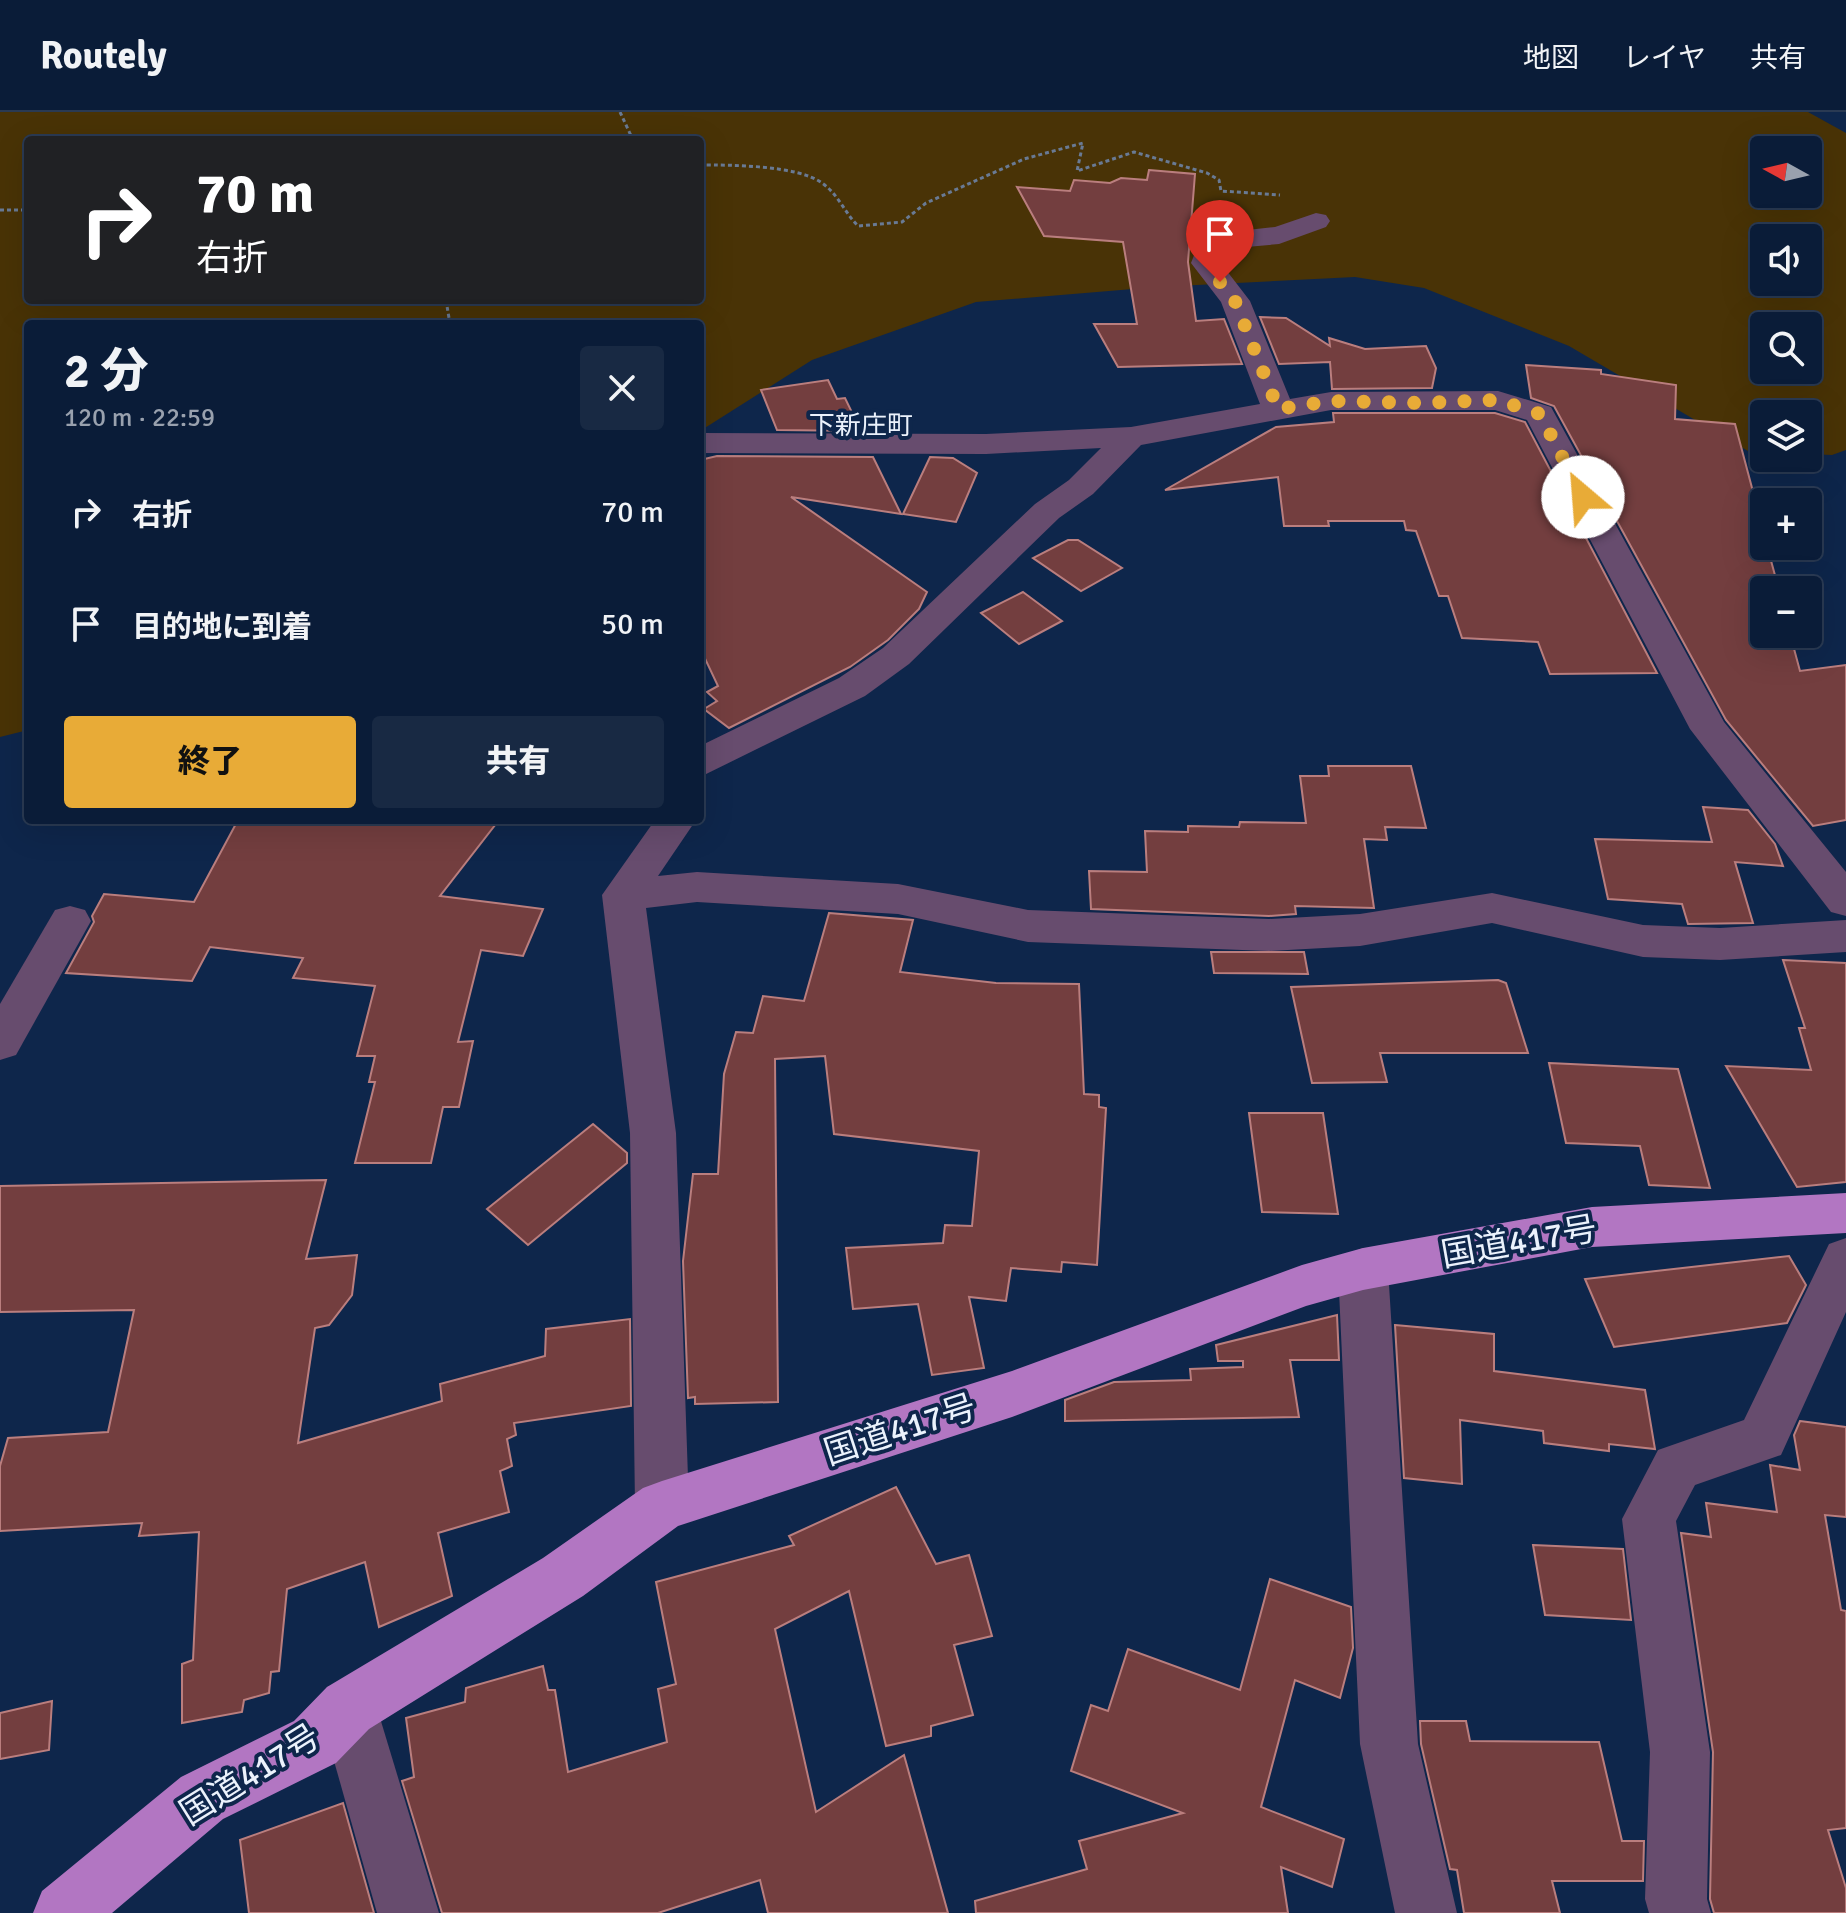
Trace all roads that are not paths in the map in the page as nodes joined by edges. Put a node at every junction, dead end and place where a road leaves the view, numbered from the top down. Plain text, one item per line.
1 (1303, 227) road end
2 (1278, 409) junction
3 (1131, 437) junction
4 (704, 443) edge
5 (704, 755) edge
6 (673, 824) edge
7 (1827, 853) edge
8 (623, 895) junction
9 (1846, 901) edge
10 (70, 921) dead end
11 (1846, 936) edge
12 (0, 1043) edge
13 (1846, 1213) edge
14 (1846, 1259) edge
15 (1363, 1269) junction
16 (662, 1506) junction
17 (348, 1708) junction
18 (64, 1913) edge
19 (408, 1913) edge
20 (1426, 1913) edge
21 (1680, 1913) edge

1 - 2 street
2 - 3 street
2 - 7 street
3 - 4 street
3 - 5 street
6 - 8 street
7 - 9 street
8 - 11 street
8 - 16 street
10 - 12 street
13 - 15 highway, 国道417号
14 - 21 street
15 - 16 highway, 国道417号
15 - 20 street
16 - 17 highway, 国道417号
17 - 18 highway, 国道417号
17 - 19 street

